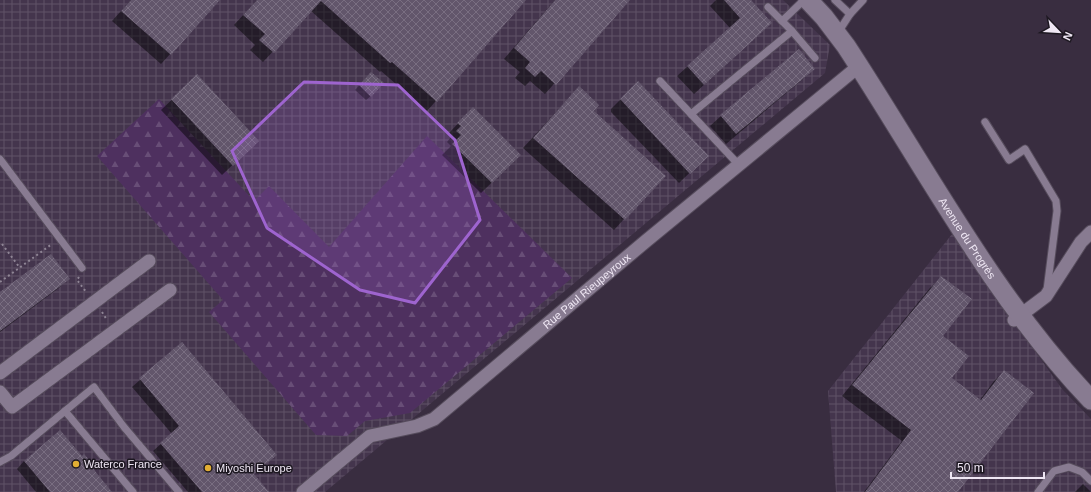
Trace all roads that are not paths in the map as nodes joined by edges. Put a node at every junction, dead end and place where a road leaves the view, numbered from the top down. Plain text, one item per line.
1 (804, 0) edge
2 (808, 0) edge
3 (836, 0) edge
4 (863, 0) edge
5 (768, 6) dead end
6 (850, 14) junction
7 (782, 22) junction
8 (792, 31) junction
9 (837, 34) junction
10 (815, 58) dead end
11 (859, 66) junction
12 (660, 81) dead end
13 (691, 114) junction
14 (985, 122) dead end
15 (0, 159) edge
16 (738, 164) junction
17 (1091, 232) edge
18 (149, 261) dead end
19 (82, 268) dead end
20 (170, 290) dead end
21 (1046, 296) junction
22 (1017, 318) junction
23 (0, 373) edge
24 (0, 392) edge
25 (1091, 400) edge
26 (65, 411) junction
27 (0, 462) edge
28 (1091, 481) edge
29 (133, 492) edge
30 (178, 492) edge
31 (303, 492) edge
32 (1038, 492) edge

1 - 7 lane
2 - 9 street, Avenue du Progrès
3 - 6 lane
4 - 6 lane
5 - 7 lane
6 - 9 lane
7 - 8 lane
8 - 10 lane
8 - 13 lane
9 - 11 street, Avenue du Progrès
11 - 16 street, Rue Paul Rieupeyroux
11 - 22 street, Avenue du Progrès
12 - 13 lane
13 - 16 lane
14 - 21 lane
15 - 19 lane
16 - 31 street, Rue Paul Rieupeyroux
17 - 21 street
18 - 23 street
20 - 24 street
21 - 22 street
22 - 25 street, Avenue du Progrès
26 - 27 lane
26 - 29 lane
26 - 30 lane
28 - 32 lane

